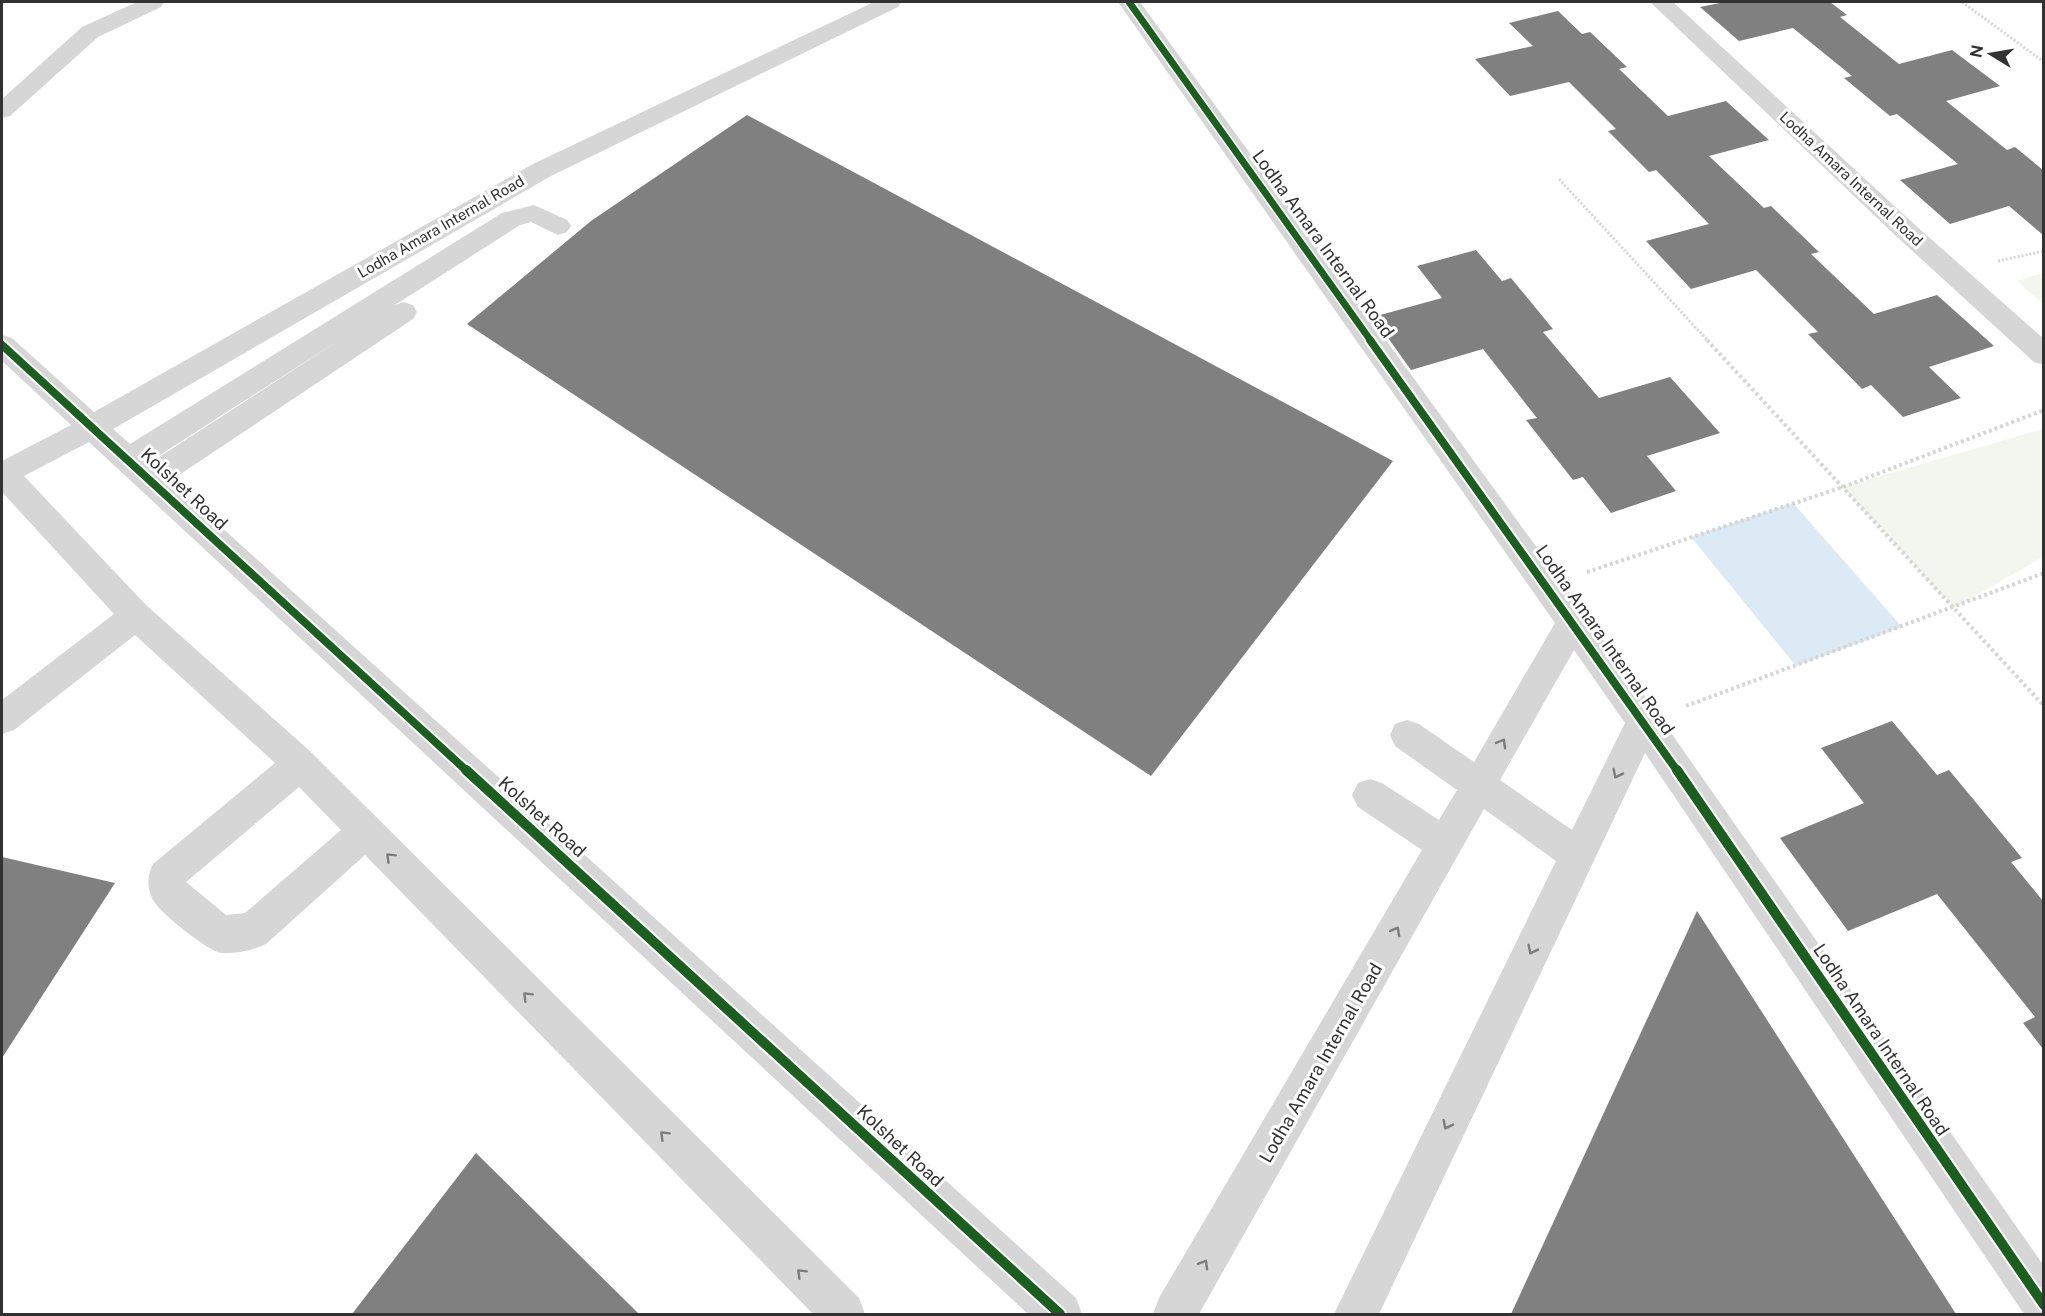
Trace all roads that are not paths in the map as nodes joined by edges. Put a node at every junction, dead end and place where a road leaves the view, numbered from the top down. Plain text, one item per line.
1 (153, 2) edge
2 (890, 2) edge
3 (1129, 2) edge
4 (1660, 2) edge
5 (2, 111) edge
6 (548, 234) dead end
7 (2, 345) edge
8 (2043, 355) edge
9 (92, 427) junction
10 (139, 470) junction
11 (2, 473) edge
12 (135, 615) junction
13 (1572, 622) junction
14 (2, 719) edge
15 (1643, 722) junction
16 (1407, 735) dead end
17 (300, 764) junction
18 (1479, 783) junction
19 (1370, 795) dead end
20 (365, 832) junction
21 (1445, 844) junction
22 (1578, 855) junction
23 (2043, 1305) edge
24 (843, 1314) edge
25 (1060, 1314) edge
26 (1175, 1314) edge
27 (1356, 1314) edge

1 - 5 street
2 - 9 street, Lodha Amara Internal Road
3 - 13 street, Lodha Amara Internal Road
4 - 8 street, Lodha Amara Internal Road
6 - 10 street
7 - 9 street, Kolshet Road
9 - 10 street, Kolshet Road
9 - 11 street, Lodha Amara Internal Road
10 - 25 street, Kolshet Road
11 - 12 street
12 - 14 street
12 - 17 street
13 - 15 street, Lodha Amara Internal Road
18 -> 13 street, Lodha Amara Internal Road
15 -> 22 street, Lodha Amara Internal Road
15 - 23 street, Lodha Amara Internal Road
16 - 18 street
17 - 20 street
17 - 20 street
18 - 21 street, Lodha Amara Internal Road
18 - 22 street
19 - 21 street
24 -> 20 street
26 -> 21 street, Lodha Amara Internal Road
22 -> 27 street, Lodha Amara Internal Road

